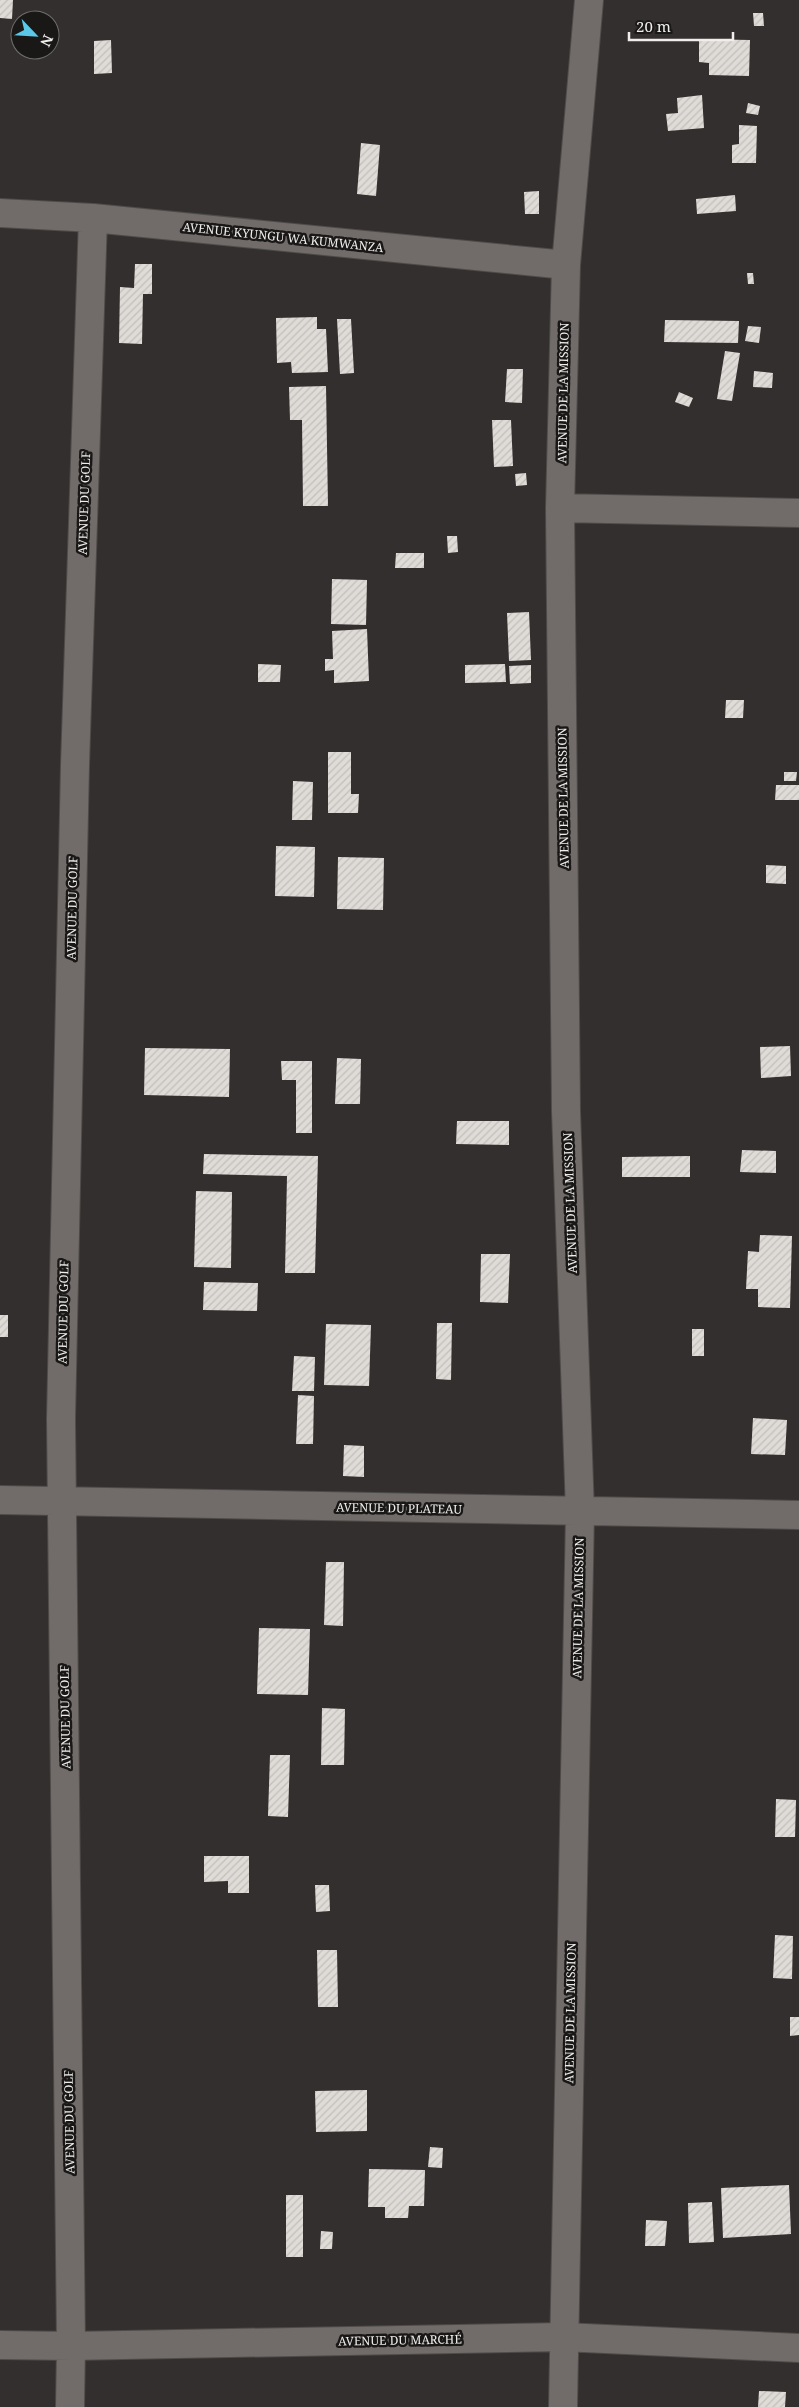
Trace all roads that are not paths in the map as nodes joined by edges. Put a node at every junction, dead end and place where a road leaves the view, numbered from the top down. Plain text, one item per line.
1 (589, 0) edge
2 (0, 213) edge
3 (93, 218) junction
4 (566, 265) junction
5 (560, 508) junction
6 (799, 512) edge
7 (0, 1500) edge
8 (62, 1501) junction
9 (580, 1512) junction
10 (799, 1515) edge
11 (563, 2337) junction
12 (0, 2345) edge
13 (71, 2346) junction
14 (799, 2348) edge
15 (70, 2407) edge
16 (563, 2407) edge

1 - 4 street, AVENUE DE LA MISSION
2 - 3 street, AVENUE KYUNGU WA KUMWANZA
3 - 4 street, AVENUE KYUNGU WA KUMWANZA
3 - 8 street, AVENUE DU GOLF
4 - 5 street, AVENUE DE LA MISSION
5 - 6 street
5 - 9 street, AVENUE DE LA MISSION
7 - 8 street, AVENUE DU PLATEAU
8 - 9 street, AVENUE DU PLATEAU
8 - 13 street, AVENUE DU GOLF
9 - 10 street, AVENUE DU PLATEAU
9 - 11 street, AVENUE DE LA MISSION
11 - 13 street, AVENUE DU MARCHÉ
11 - 14 street, AVENUE DU MARCHÉ
11 - 16 street, AVENUE DE LA MISSION
12 - 13 street, AVENUE DU MARCHÉ
13 - 15 street, AVENUE DU GOLF

